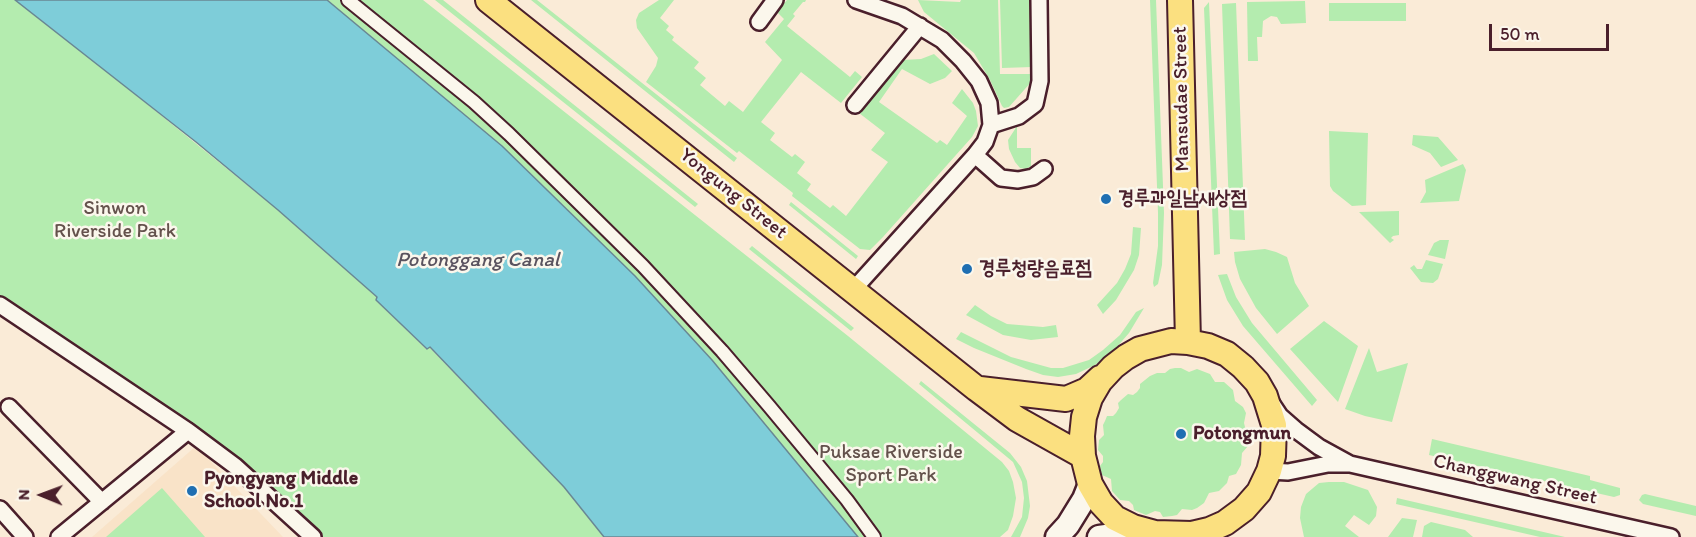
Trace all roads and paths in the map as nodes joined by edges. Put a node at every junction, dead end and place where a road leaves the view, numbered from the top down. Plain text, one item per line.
1 (348, 0) edge
2 (488, 0) edge
3 (775, 0) edge
4 (856, 0) edge
5 (904, 0) edge
6 (1039, 0) edge
7 (1180, 0) edge
8 (902, 16) junction
9 (759, 22) dead end
10 (920, 26) junction
11 (855, 105) dead end
12 (991, 125) junction
13 (975, 155) junction
14 (1044, 170) dead end
15 (853, 290) junction
16 (0, 305) edge
17 (1188, 342) junction
18 (1113, 367) junction
19 (1257, 382) junction
20 (977, 389) junction
21 (9, 407) dead end
22 (189, 431) junction
23 (1083, 456) junction
24 (1350, 464) junction
25 (1269, 471) junction
26 (1090, 484) junction
27 (102, 502) junction
28 (0, 509) edge
29 (1234, 530) edge
30 (1155, 533) junction
31 (25, 537) edge
32 (59, 537) edge
33 (313, 537) edge
34 (874, 537) edge
35 (1057, 537) edge
36 (1099, 537) edge
37 (1671, 537) edge

1 - 34 street
2 - 15 main road, Yongung Street
3 - 9 street
4 - 8 street
5 - 8 street
6 - 12 street
7 - 17 main road, Mansudae Street
8 - 10 street
10 - 11 street
10 - 12 street
12 - 13 street
13 - 14 street
13 - 15 street
15 - 20 main road, Yongung Street
16 - 22 street
17 - 18 main road
17 - 19 main road
18 - 20 main road
18 - 23 main road
19 - 24 street, Changgwang Street
19 - 25 main road
20 - 23 main road, Yongung Street
21 - 27 street
22 - 27 street
22 - 33 street
23 - 26 main road
24 - 25 street, Changgwang Street
24 - 37 street, Changgwang Street
25 - 29 main road
26 - 30 main road
26 - 35 main road
27 - 32 street
28 - 31 street
29 - 30 main road
30 - 36 main road

